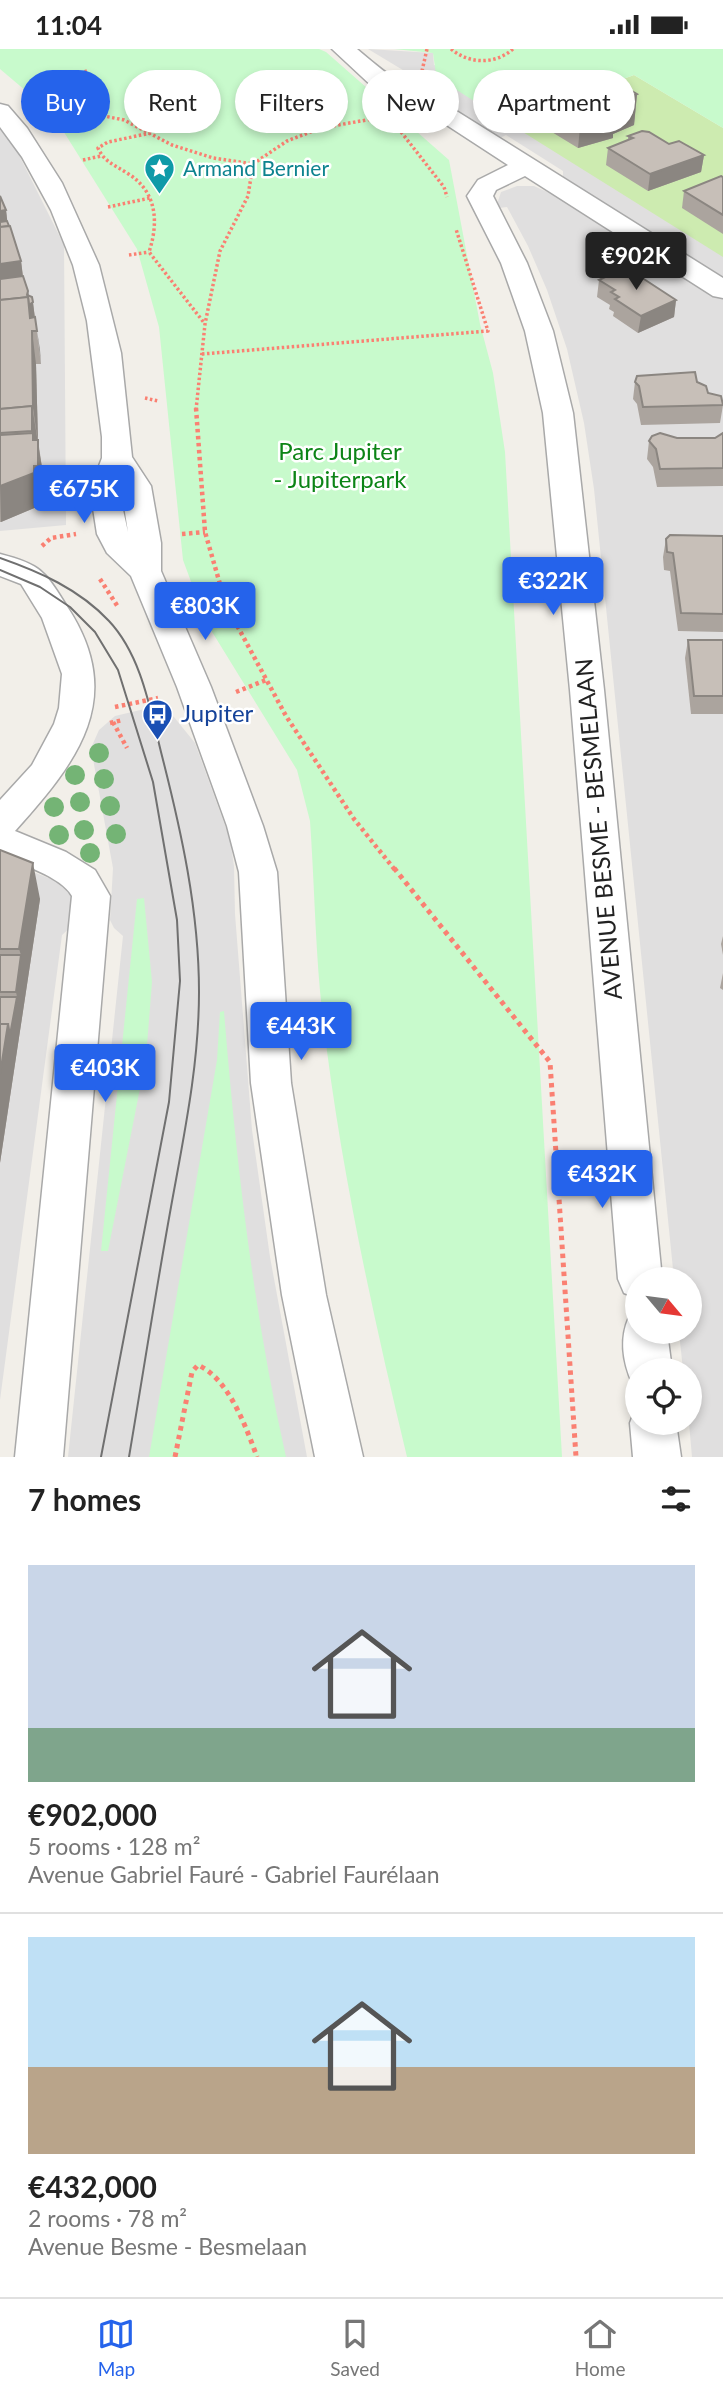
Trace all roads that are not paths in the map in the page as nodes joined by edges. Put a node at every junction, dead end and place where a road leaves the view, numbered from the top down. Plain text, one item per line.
1 (344, 49) edge
2 (352, 49) edge
3 (367, 70) edge
4 (389, 70) edge
5 (0, 112) edge
6 (459, 123) edge
7 (525, 166) junction
8 (723, 290) edge
9 (17, 561) edge
10 (0, 824) edge
11 (0, 840) edge
12 (639, 1267) edge
13 (654, 1435) edge
14 (39, 1457) edge
15 (339, 1457) edge
16 (657, 1457) edge

1 - 3 street
2 - 4 street
5 - 15 street
6 - 7 street
7 - 8 street
7 - 12 street, AVENUE BESME - BESMELAAN
9 - 10 street
11 - 14 street
13 - 16 street

